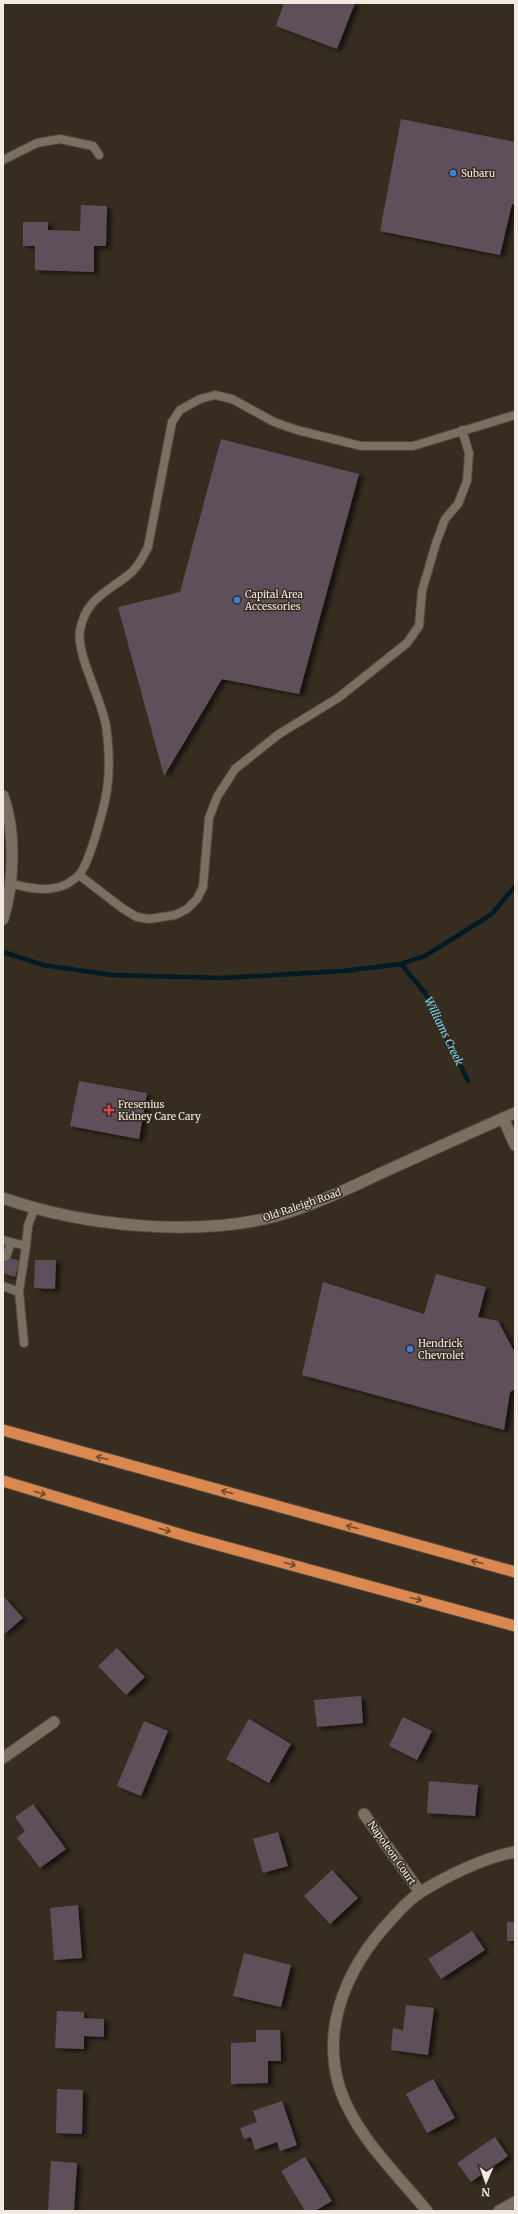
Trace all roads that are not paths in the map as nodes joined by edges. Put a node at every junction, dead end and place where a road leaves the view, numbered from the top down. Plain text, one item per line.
1 (99, 155) dead end
2 (3, 160) edge
3 (515, 414) edge
4 (462, 430) junction
5 (3, 796) edge
6 (79, 875) junction
7 (11, 884) junction
8 (4, 917) edge
9 (515, 1113) edge
10 (503, 1118) junction
11 (515, 1145) edge
12 (3, 1198) edge
13 (34, 1209) junction
14 (7, 1242) edge
15 (26, 1246) junction
16 (6, 1257) dead end
17 (3, 1286) edge
18 (19, 1292) junction
19 (24, 1343) dead end
20 (3, 1430) edge
21 (3, 1481) edge
22 (515, 1572) edge
23 (515, 1626) edge
24 (54, 1722) dead end
25 (3, 1758) edge
26 (364, 1814) dead end
27 (515, 1852) edge
28 (420, 1892) junction
29 (515, 2202) edge
30 (427, 2211) edge
31 (499, 2211) edge

1 - 2 lane
3 - 4 lane
4 - 6 lane
4 - 6 lane
5 - 7 street
6 - 7 lane
7 - 8 street
9 - 10 street, Old Raleigh Road
10 - 11 street
10 - 13 street, Old Raleigh Road
12 - 13 street, Old Raleigh Road
13 - 15 lane
14 - 15 lane
14 - 16 lane
15 - 18 lane
17 - 18 lane
18 - 19 lane
22 -> 20 highway
21 -> 23 highway
24 - 25 street
26 - 28 street, Napoleon Court
27 - 28 street
28 - 30 street
29 - 31 street

